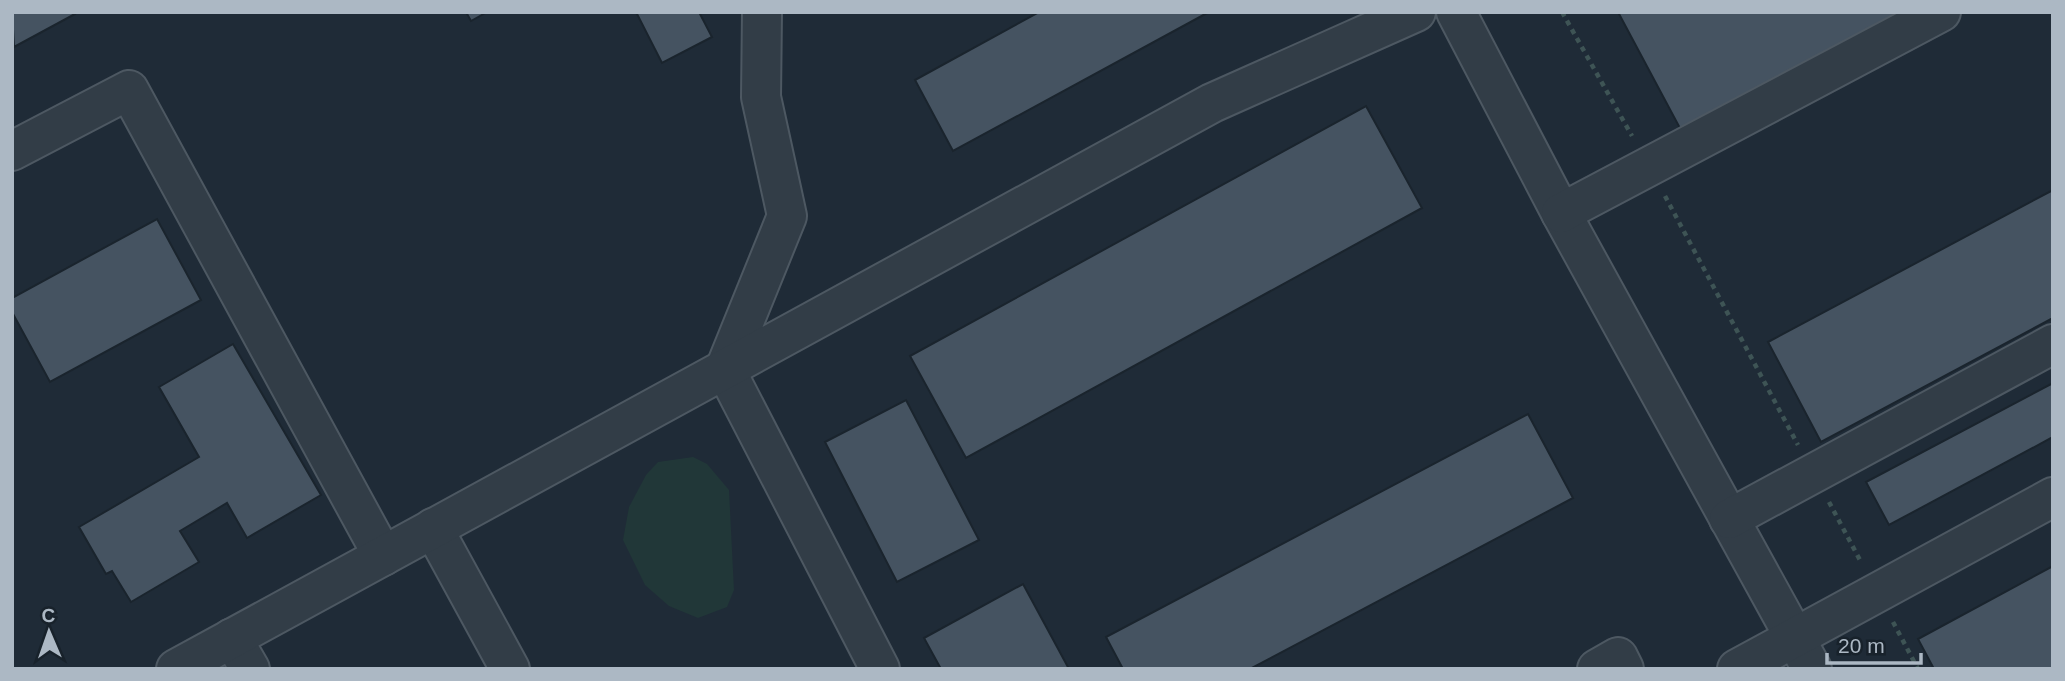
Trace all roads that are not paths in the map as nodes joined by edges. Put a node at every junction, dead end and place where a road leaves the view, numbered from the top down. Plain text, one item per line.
1 (762, 12) edge
2 (1416, 12) edge
3 (1456, 12) edge
4 (1941, 12) edge
5 (12, 151) edge
6 (1561, 213) junction
7 (2053, 344) edge
8 (725, 369) junction
9 (2053, 497) edge
10 (1729, 519) junction
11 (433, 528) junction
12 (383, 556) junction
13 (241, 653) edge
14 (1803, 653) edge
15 (176, 669) edge
16 (510, 669) edge
17 (880, 669) edge
18 (1597, 669) edge
19 (1624, 669) edge
20 (1737, 669) edge

1 - 8 street
2 - 8 street
3 - 6 street
4 - 6 street
5 - 12 street
6 - 10 street
7 - 10 street
8 - 11 street
8 - 17 street
9 - 14 street
10 - 14 street
11 - 12 street
11 - 16 street
12 - 13 street
13 - 15 street
14 - 20 street
18 - 19 street

